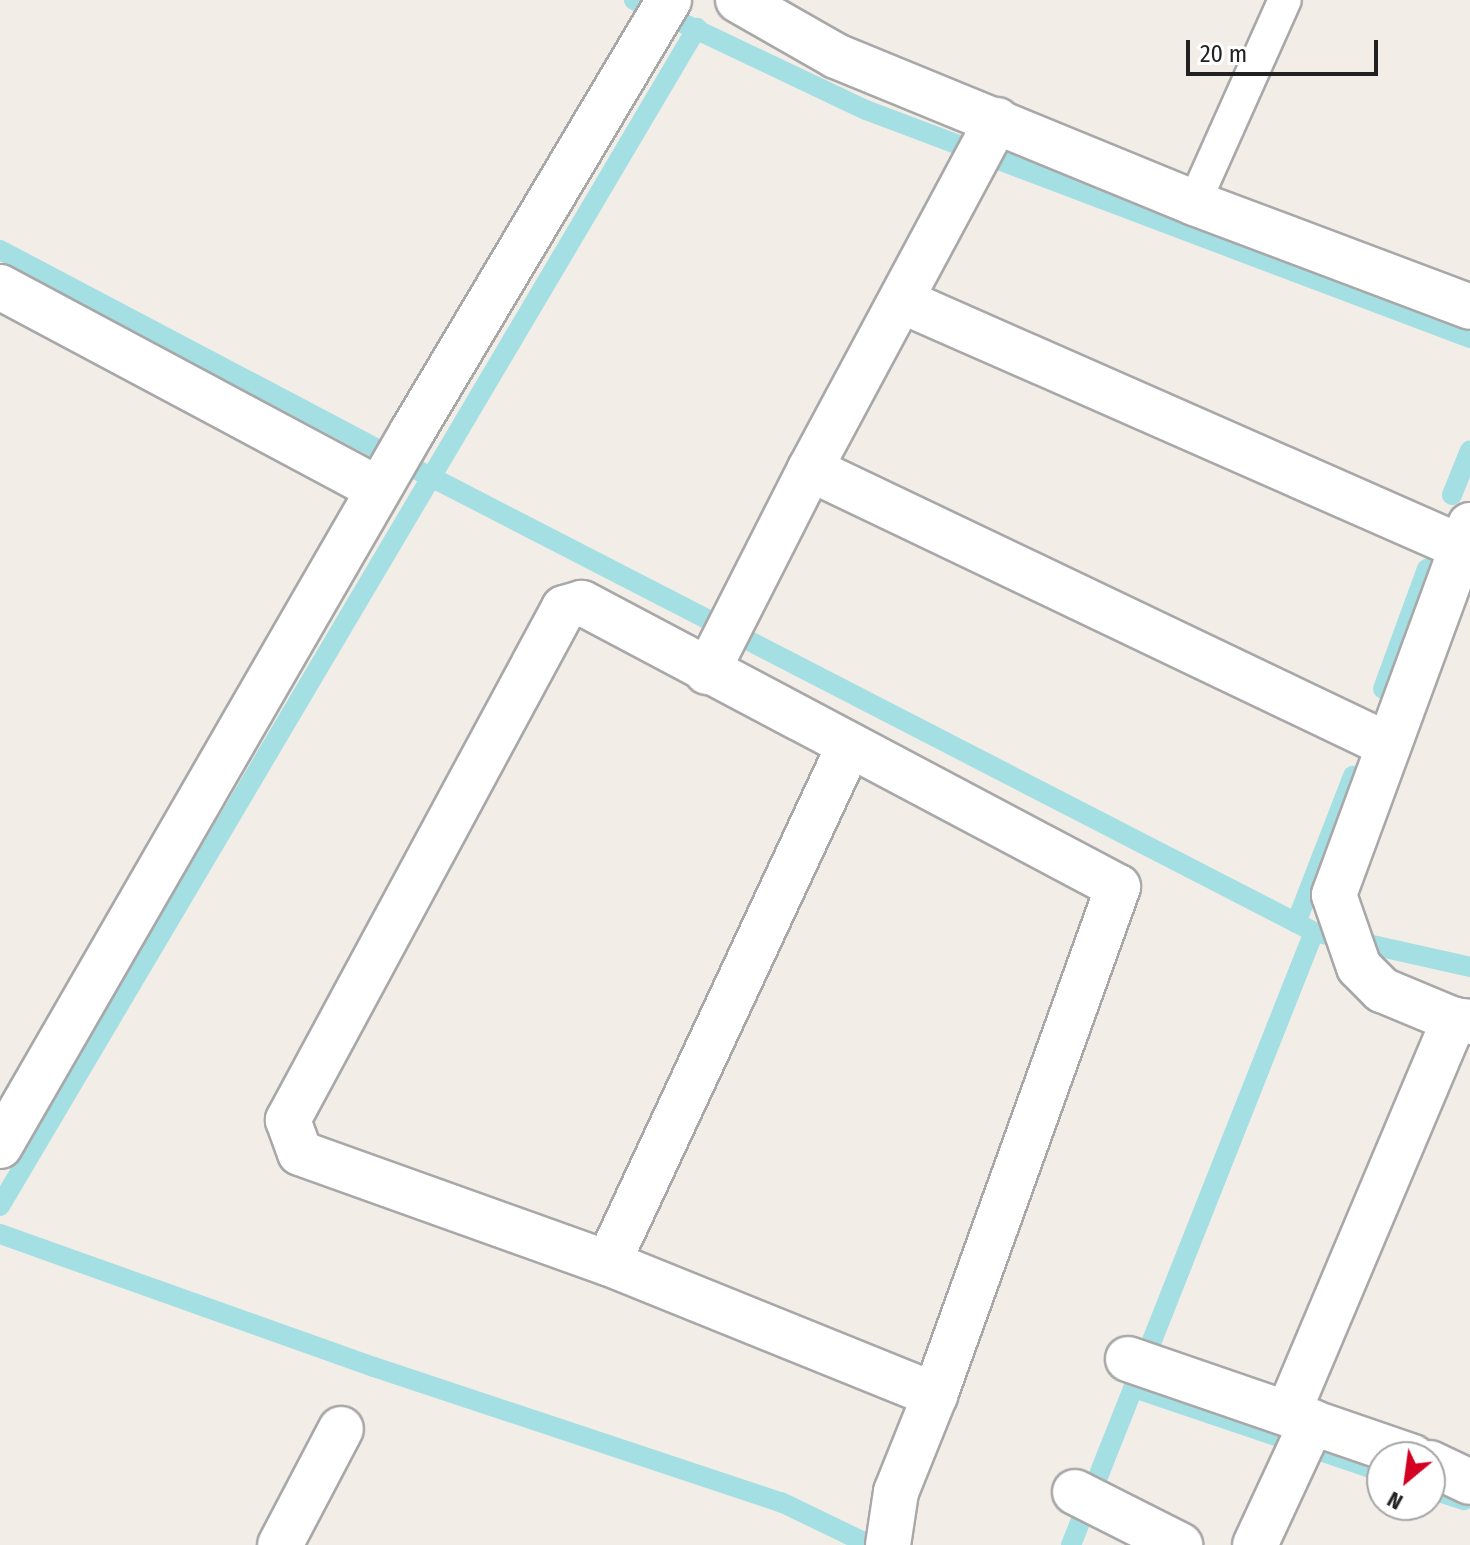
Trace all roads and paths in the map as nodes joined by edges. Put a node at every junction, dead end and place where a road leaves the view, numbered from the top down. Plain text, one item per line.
1 (738, 0) edge
2 (1285, 0) edge
3 (660, 15) edge
4 (986, 142) junction
5 (1194, 203) junction
6 (0, 287) edge
7 (902, 301) junction
8 (1470, 307) edge
9 (810, 469) junction
10 (382, 484) junction
11 (1466, 536) edge
12 (713, 662) junction
13 (1388, 745) junction
14 (849, 746) junction
15 (1462, 1021) edge
16 (0, 1146) edge
17 (608, 1263) junction
18 (1139, 1363) dead end
19 (935, 1395) junction
20 (341, 1429) dead end
21 (1301, 1431) junction
22 (1366, 1446) edge
23 (1446, 1471) edge
24 (1470, 1482) edge
25 (1085, 1497) dead end
26 (889, 1533) edge
27 (280, 1545) edge
28 (1180, 1545) edge
29 (1255, 1545) edge

1 - 4 street
2 - 5 lane
3 - 10 street
4 - 5 street
4 - 7 street
5 - 8 street
6 - 10 street
7 - 9 street
7 - 11 street
9 - 12 street
9 - 13 street
10 - 16 street
11 - 13 street
12 - 14 street
12 - 17 street
13 - 15 street
14 - 17 street
14 - 19 street
15 - 21 street
17 - 19 street
18 - 21 street
19 - 26 street
20 - 27 street
21 - 22 street
21 - 29 street
23 - 24 street
25 - 28 street

